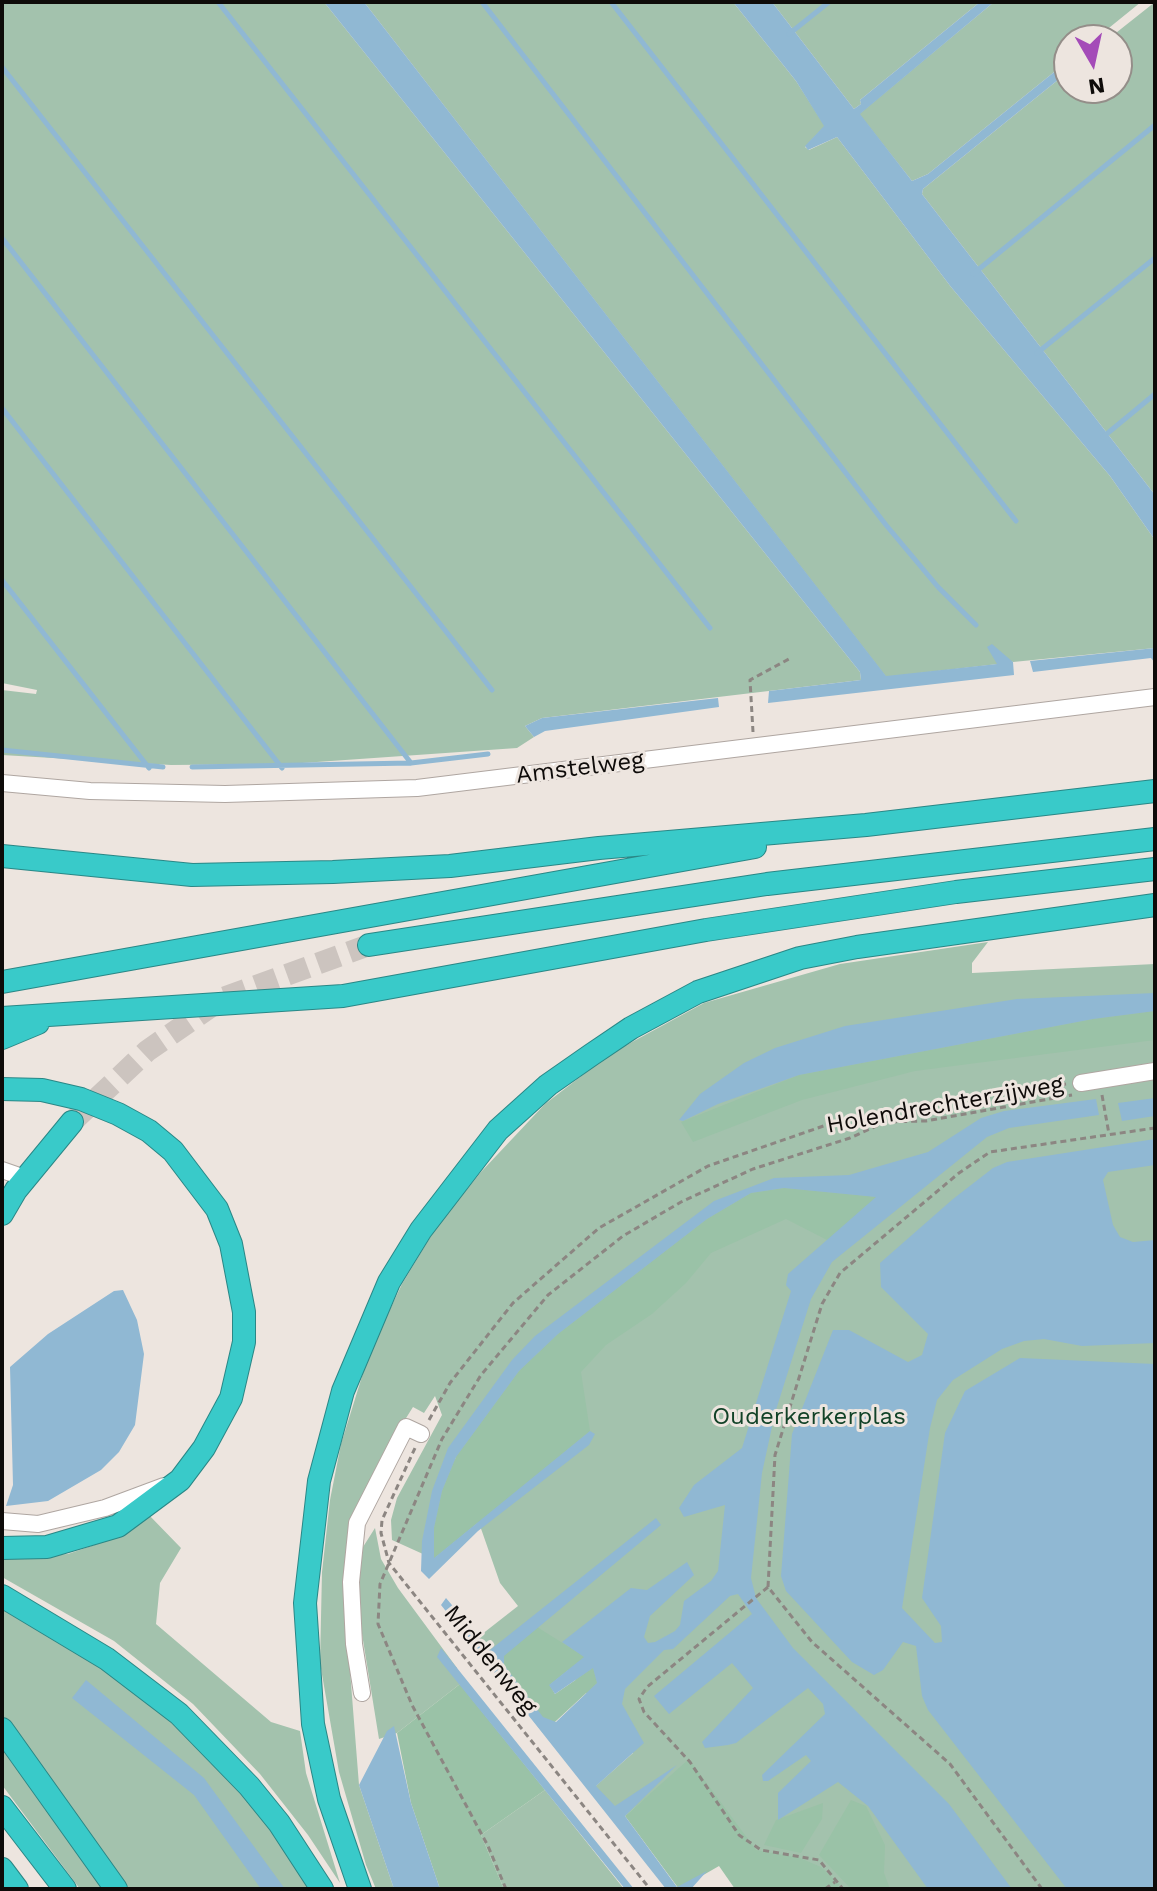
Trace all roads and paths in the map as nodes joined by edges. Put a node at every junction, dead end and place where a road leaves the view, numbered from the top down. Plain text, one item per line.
1 (789, 659) dead end
2 (1155, 697) edge
3 (753, 746) junction
4 (2, 783) edge
5 (1155, 791) edge
6 (866, 825) junction
7 (1155, 839) edge
8 (2, 856) edge
9 (1155, 869) edge
10 (1155, 905) edge
11 (369, 945) tunnel mouth
12 (2, 982) edge
13 (58, 1015) junction
14 (2, 1018) edge
15 (2, 1038) edge
16 (1155, 1071) edge
17 (1100, 1079) junction
18 (2, 1089) edge
19 (1077, 1089) junction
20 (72, 1122) tunnel mouth
21 (1155, 1128) edge
22 (1109, 1134) junction
23 (2, 1170) edge
24 (25, 1178) junction
25 (2, 1214) edge
26 (421, 1434) junction
27 (180, 1480) junction
28 (2, 1521) edge
29 (2, 1548) edge
30 (389, 1563) junction
31 (768, 1587) junction
32 (2, 1596) edge
33 (362, 1693) dead end
34 (2, 1729) edge
35 (2, 1807) edge
36 (2, 1869) edge
37 (835, 1882) junction
38 (17, 1889) edge
39 (65, 1889) edge
40 (116, 1889) edge
41 (322, 1889) edge
42 (360, 1889) edge
43 (506, 1889) edge
44 (650, 1889) edge
45 (825, 1889) edge
46 (843, 1889) edge
47 (1042, 1889) edge

1 - 3 path
2 - 3 street, Amstelweg
3 - 4 street, Amstelweg
5 - 6 highway
6 - 8 highway
6 - 12 highway
7 - 11 highway
9 - 13 highway
10 - 42 highway
13 - 14 highway
13 - 15 highway
16 - 17 street, Holendrechterzijweg
17 - 19 street, Holendrechterzijweg
17 - 22 path
18 - 27 highway
19 - 26 path, Holendrechterzijweg
19 - 30 path
20 - 24 highway
21 - 22 path
22 - 31 path
23 - 24 street
24 - 25 highway
26 - 30 path, Middenweg
26 - 33 street
27 - 28 street
27 - 29 highway
30 - 43 path
30 - 44 path, Middenweg
31 - 37 path
31 - 47 path
32 - 41 highway
34 - 40 highway
35 - 39 highway
36 - 38 highway
37 - 45 path
37 - 46 path

